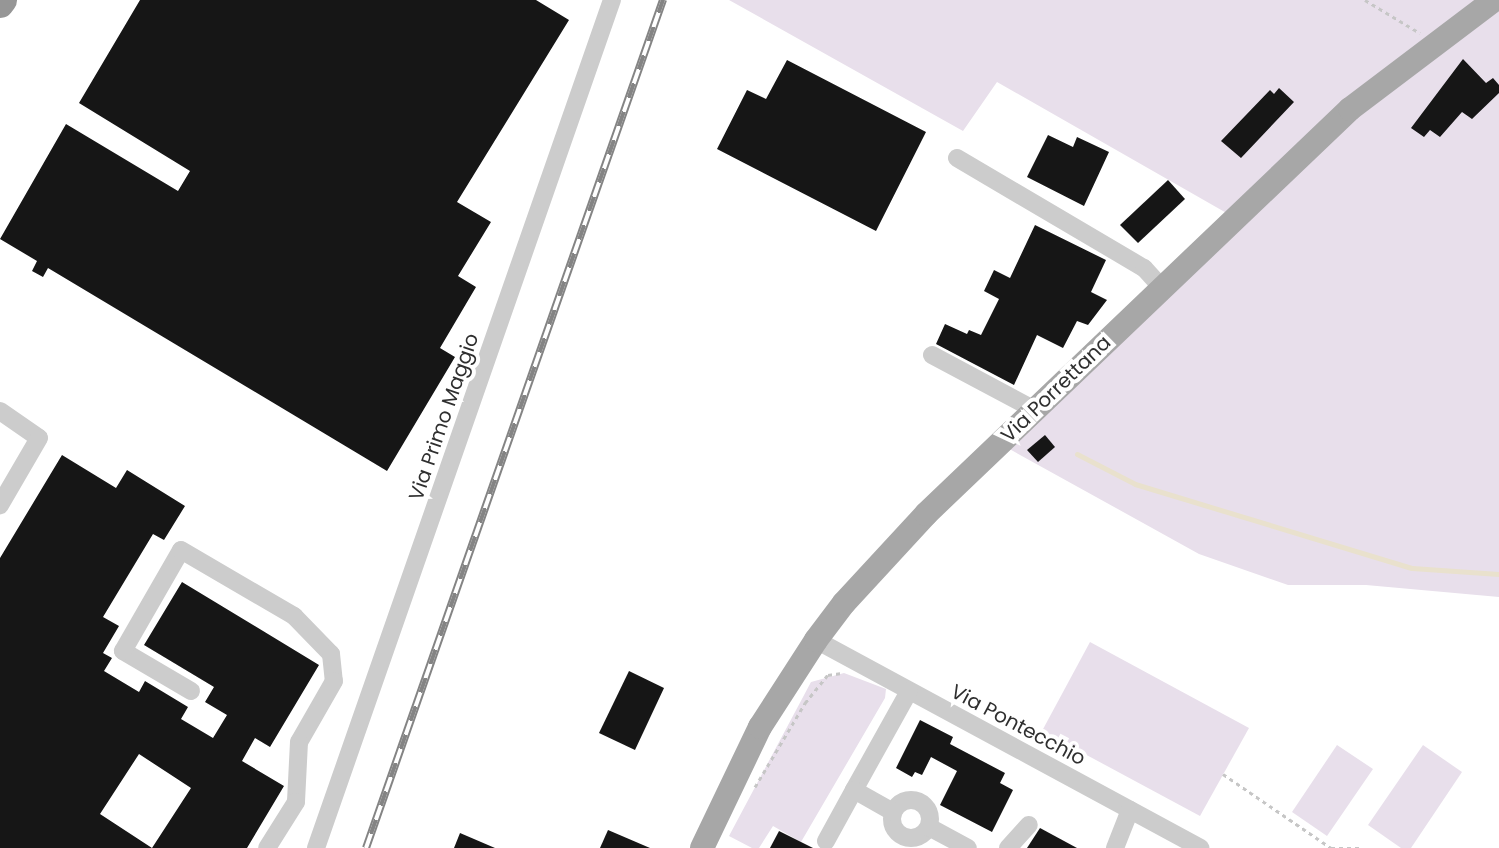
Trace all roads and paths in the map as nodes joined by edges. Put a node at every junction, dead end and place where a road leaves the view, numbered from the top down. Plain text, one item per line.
1 (612, 0) edge
2 (1365, 0) edge
3 (1494, 0) edge
4 (1435, 42) junction
5 (957, 158) dead end
6 (1161, 287) junction
7 (932, 355) dead end
8 (1035, 410) junction
9 (0, 411) edge
10 (0, 505) edge
11 (816, 640) junction
12 (853, 675) dead end
13 (191, 691) dead end
14 (909, 691) junction
15 (1223, 774) dead end
16 (854, 790) junction
17 (750, 798) dead end
18 (1130, 810) junction
19 (1029, 825) dead end
20 (826, 841) dead end
21 (267, 848) edge
22 (316, 848) edge
23 (702, 848) edge
24 (968, 848) edge
25 (1008, 848) edge
26 (1115, 848) edge
27 (1200, 848) edge
28 (1360, 848) edge

1 - 22 street, Via Primo Maggio
2 - 4 path
3 - 4 main road, Via Porrettana
4 - 6 main road, Via Porrettana
5 - 6 street
6 - 8 main road, Via Porrettana
7 - 8 street
8 - 11 main road, Via Porrettana
9 - 10 street
11 - 14 street, Via Pontecchio
11 - 23 main road, Via Porrettana
12 - 17 path
13 - 21 street
14 - 16 street
14 - 18 street, Via Pontecchio
15 - 28 path
16 - 20 street
16 - 24 street
18 - 26 street
18 - 27 street, Via Pontecchio
19 - 25 street

